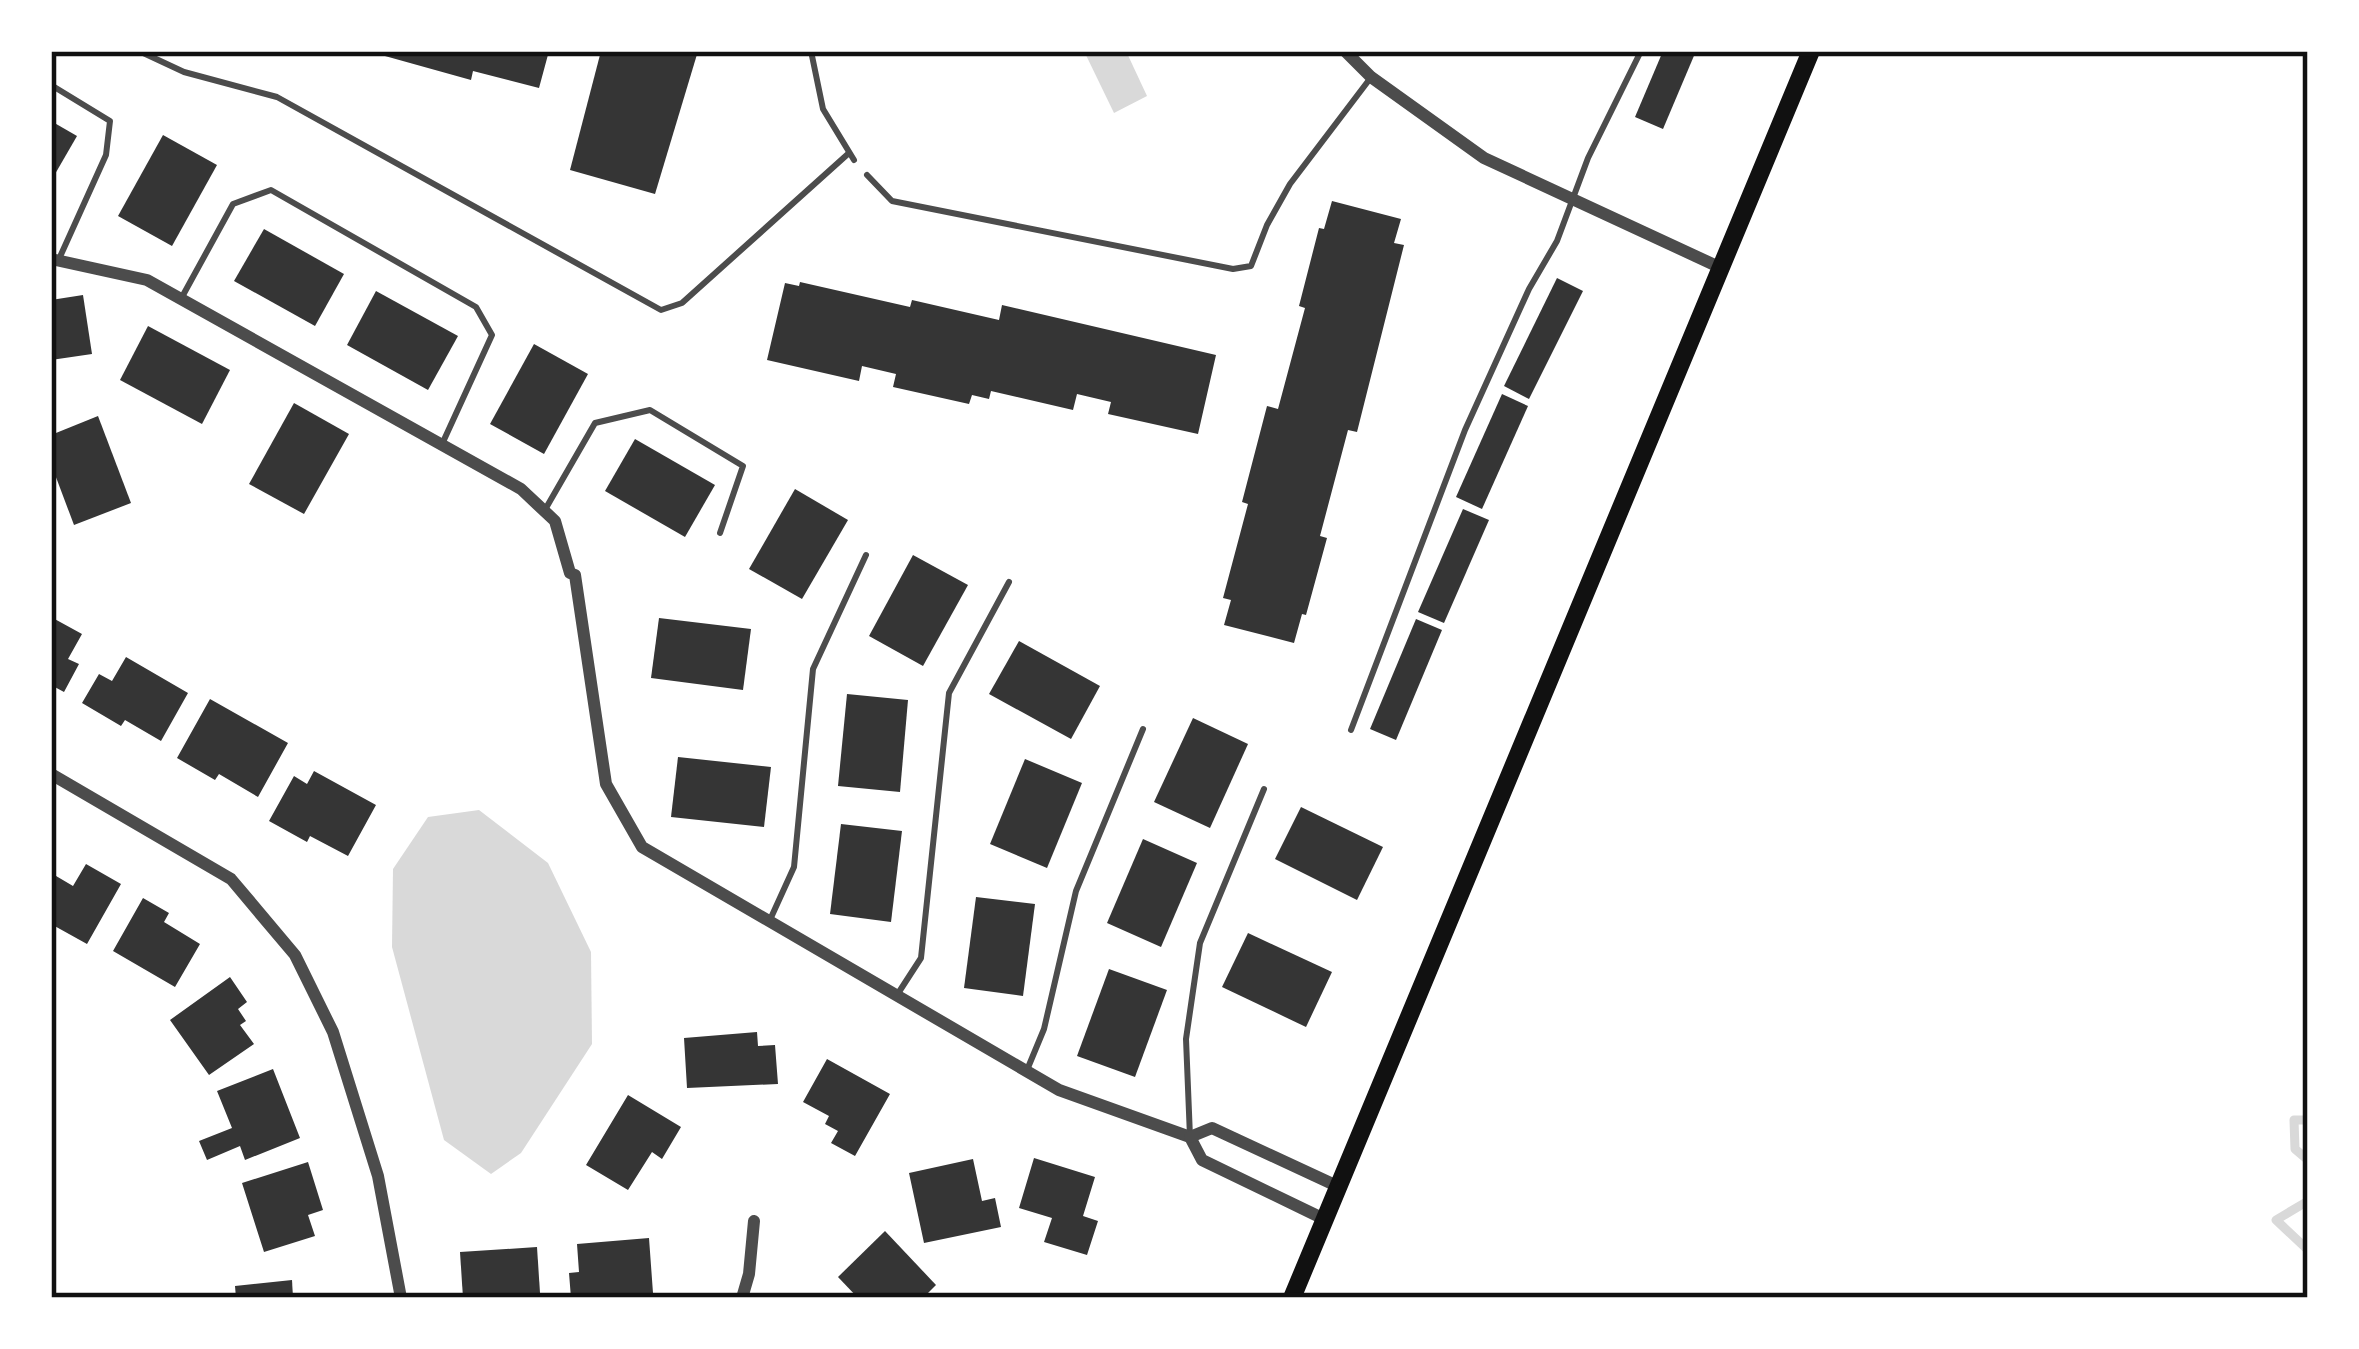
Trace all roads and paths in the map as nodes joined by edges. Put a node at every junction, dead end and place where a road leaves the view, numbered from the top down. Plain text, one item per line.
1 (139, 51) edge
2 (811, 51) edge
3 (1345, 51) edge
4 (1641, 51) edge
5 (1811, 51) edge
6 (1371, 77) junction
7 (51, 86) edge
8 (867, 175) dead end
9 (1572, 199) junction
10 (55, 259) edge
11 (1719, 268) junction
12 (181, 299) junction
13 (441, 445) junction
14 (544, 511) junction
15 (720, 532) dead end
16 (866, 555) dead end
17 (1009, 582) dead end
18 (1143, 729) dead end
19 (1351, 730) dead end
20 (51, 774) edge
21 (1264, 789) dead end
22 (770, 922) junction
23 (897, 995) junction
24 (1027, 1070) junction
25 (1190, 1137) junction
26 (1337, 1186) junction
27 (1324, 1219) junction
28 (754, 1221) dead end
29 (401, 1298) edge
30 (742, 1298) edge
31 (1292, 1298) edge

1 - 2 lane
3 - 6 street
4 - 9 lane
5 - 11 main road
6 - 8 lane
6 - 9 street
7 - 10 lane
9 - 11 street
9 - 19 lane
10 - 12 street
11 - 26 main road
12 - 13 street
12 - 13 lane
13 - 14 street
14 - 15 lane
14 - 22 street
16 - 22 lane
17 - 23 lane
18 - 24 lane
20 - 29 street
21 - 25 lane
22 - 23 street
23 - 24 street
24 - 25 street
25 - 26 street
25 - 27 street
26 - 27 main road
27 - 31 main road
28 - 30 street

